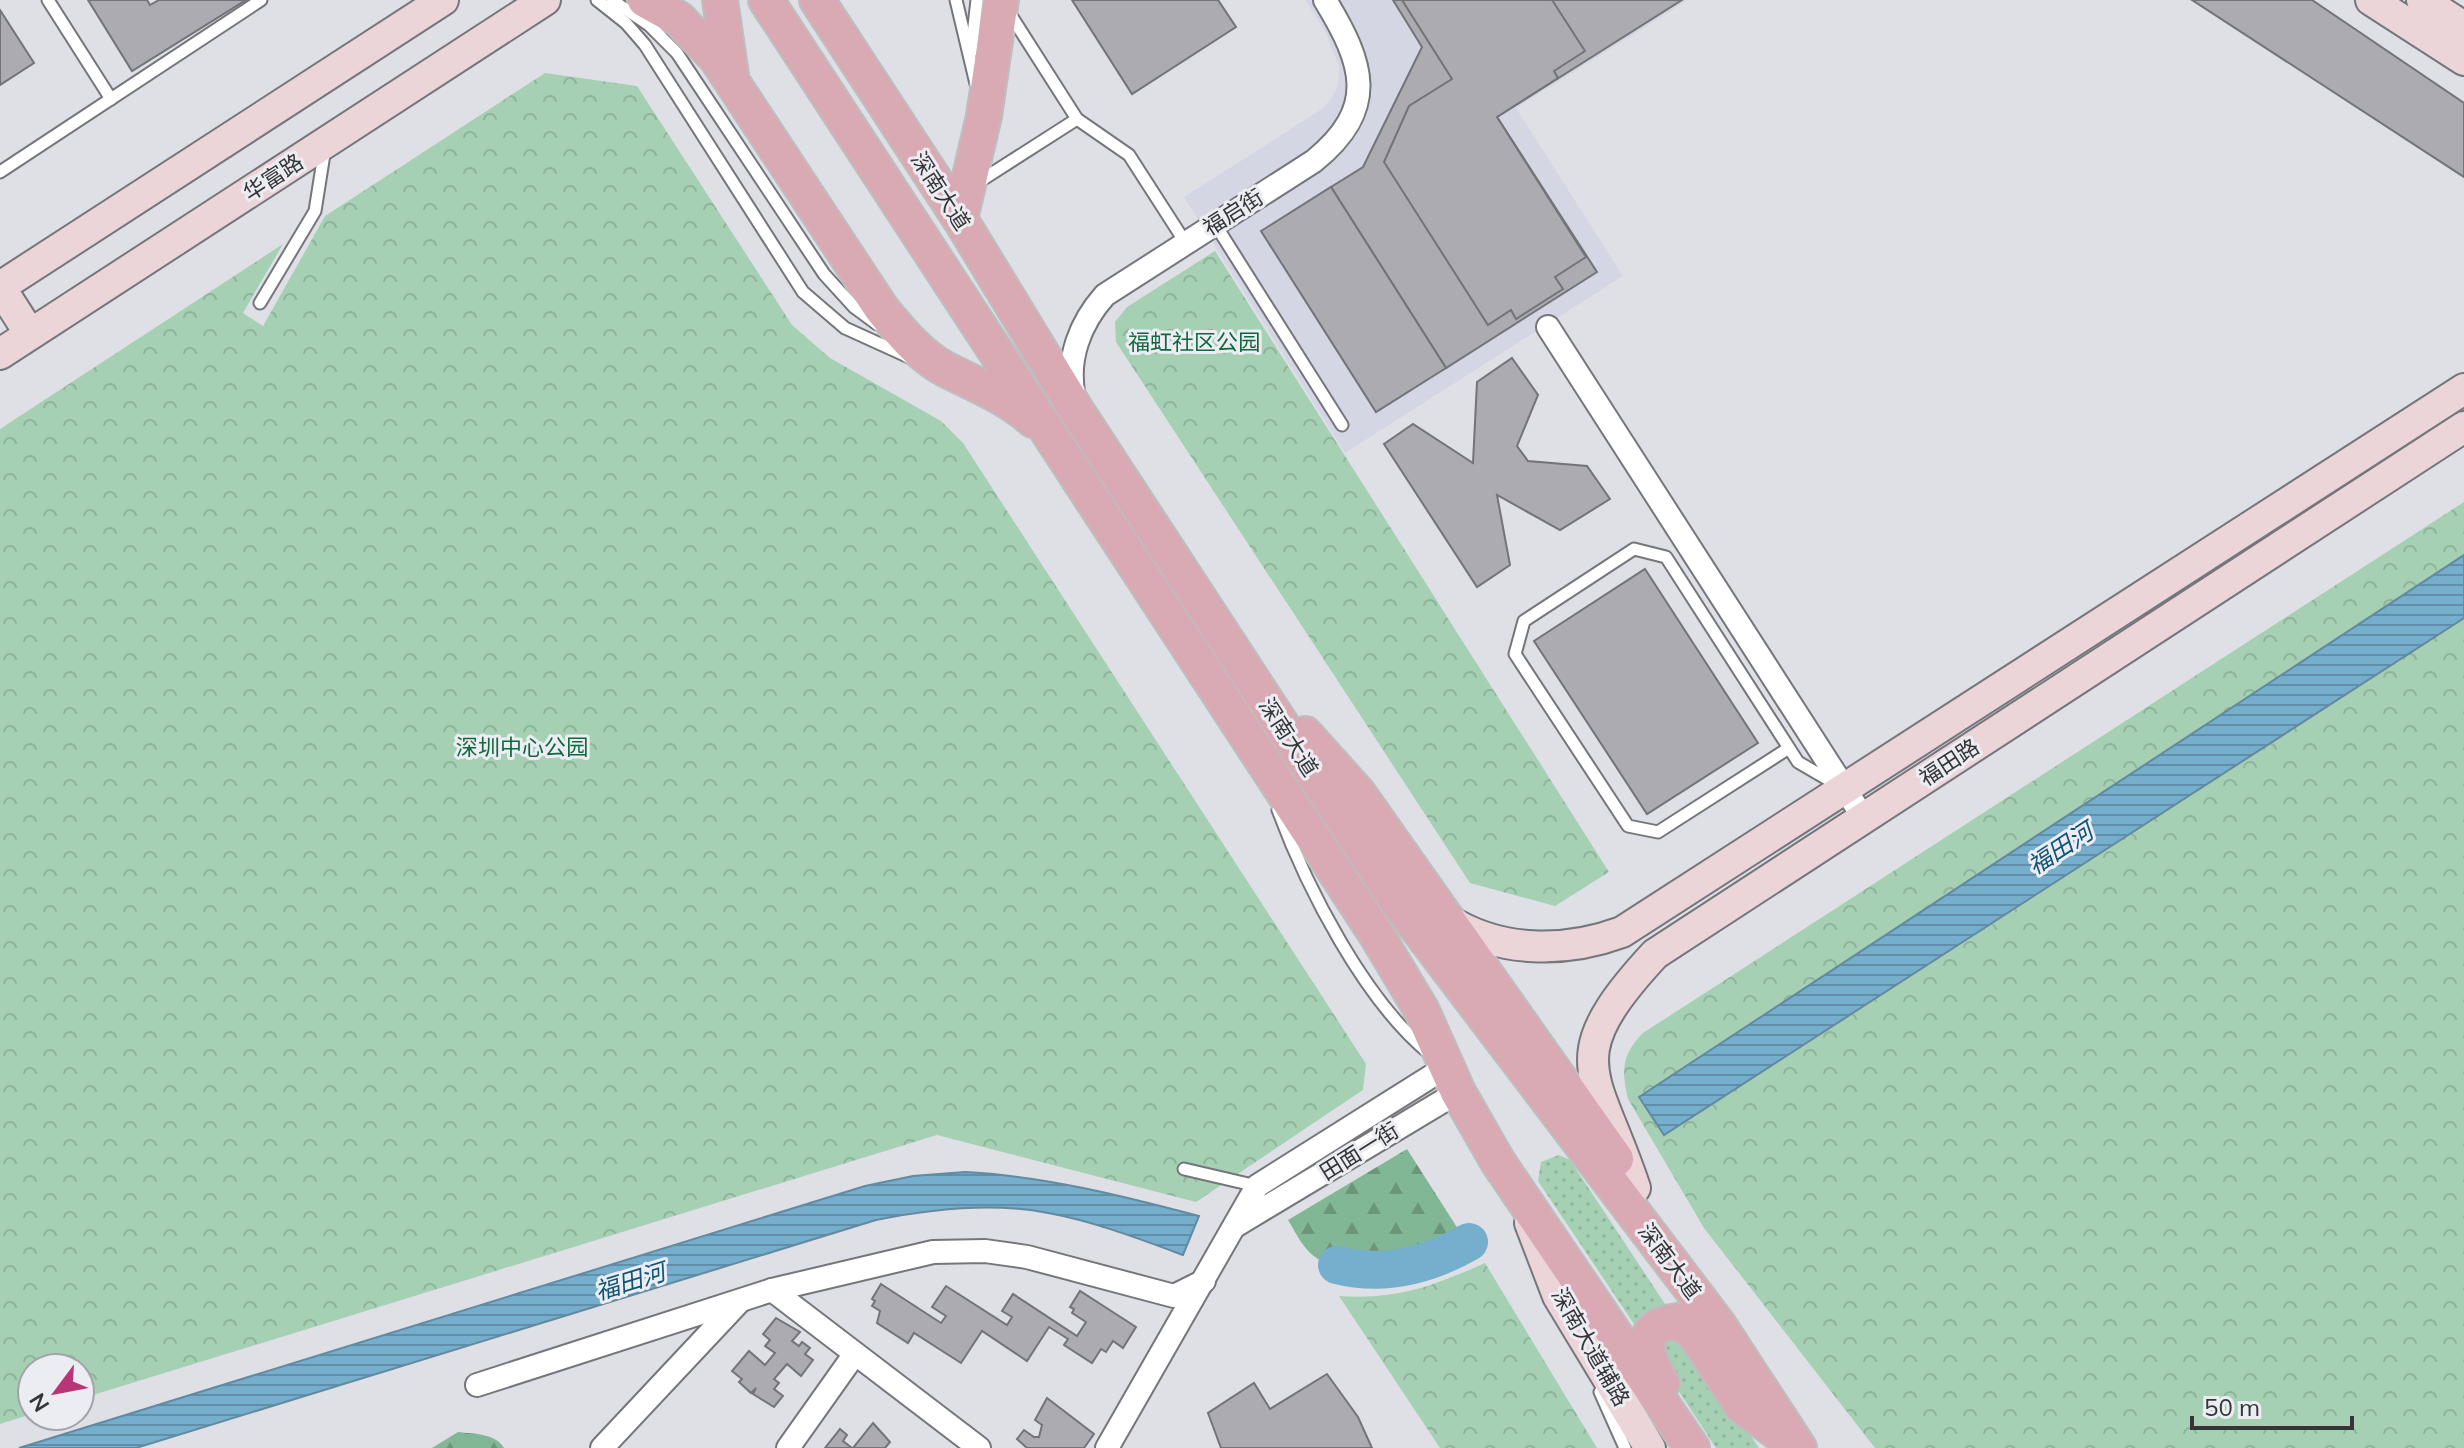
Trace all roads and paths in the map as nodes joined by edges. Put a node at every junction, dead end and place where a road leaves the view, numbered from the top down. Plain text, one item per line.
1 (48, 0) edge
2 (261, 0) edge
3 (443, 0) edge
4 (545, 0) edge
5 (597, 0) edge
6 (612, 0) edge
7 (645, 0) edge
8 (720, 0) edge
9 (766, 0) edge
10 (817, 0) edge
11 (956, 0) edge
12 (977, 0) edge
13 (1002, 0) edge
14 (1325, 0) edge
15 (2371, 0) edge
16 (2422, 0) edge
17 (2464, 27) edge
18 (2464, 60) edge
19 (969, 61) junction
20 (731, 77) junction
21 (111, 99) junction
22 (984, 116) junction
23 (1077, 119) junction
24 (326, 143) junction
25 (0, 172) edge
26 (963, 204) junction
27 (1215, 223) junction
28 (1185, 242) junction
29 (0, 287) edge
30 (260, 303) dead end
31 (1548, 327) dead end
32 (30, 334) junction
33 (0, 354) edge
34 (932, 360) junction
35 (2464, 389) edge
36 (1078, 413) junction
37 (1342, 425) dead end
38 (2464, 427) edge
39 (1051, 437) junction
40 (1267, 702) junction
41 (1789, 748) junction
42 (1845, 789) junction
43 (1863, 817) junction
44 (1448, 920) junction
45 (1452, 1080) junction
46 (1184, 1169) dead end
47 (1257, 1186) junction
48 (1635, 1188) junction
49 (1521, 1198) junction
50 (1233, 1227) junction
51 (1660, 1248) junction
52 (1204, 1281) junction
53 (772, 1290) junction
54 (1558, 1296) junction
55 (740, 1301) junction
56 (854, 1355) junction
57 (477, 1385) dead end
58 (1685, 1437) edge
59 (602, 1448) edge
60 (788, 1448) edge
61 (979, 1448) edge
62 (1107, 1448) edge
63 (1625, 1448) edge
64 (1650, 1448) edge
65 (1799, 1448) edge

1 - 21 lane
2 - 21 lane
3 - 29 main road
4 - 24 main road, 华富路
5 - 34 lane
6 - 34 lane
7 - 20 main road
8 - 20 main road
9 - 39 main road, 深南大道
10 - 26 main road, 深南大道
11 - 19 lane
12 - 19 lane
13 - 22 main road
13 - 23 lane
14 - 27 street, 福启街
15 - 18 main road
16 - 17 main road
19 - 22 lane
20 - 34 main road
21 - 25 lane
22 - 26 main road
23 - 26 lane
23 - 28 lane
24 - 30 lane
24 - 32 main road, 华富路
26 - 36 main road, 深南大道
27 - 28 street, 福启街
27 - 37 lane
28 - 36 street, 福启街
29 - 32 main road
31 - 42 street
32 - 33 main road, 华富路
34 - 39 main road
35 - 42 main road, 福田路
36 - 40 main road, 深南大道
38 - 43 main road, 福田路
39 - 45 main road, 深南大道
40 - 44 main road
40 - 51 main road, 深南大道
41 - 41 lane
41 - 42 lane
42 - 43 street
42 - 44 main road, 福田路
43 - 48 main road, 福田路
44 - 48 main road
45 - 47 street, 田面一街
45 - 49 main road, 深南大道
45 - 50 street, 田面一街
46 - 47 lane
47 - 50 street
48 - 51 main road
49 - 54 main road, 深南大道辅路
49 - 58 main road, 深南大道
50 - 52 street
51 - 65 main road, 深南大道
52 - 53 street
52 - 62 street
53 - 55 street
53 - 56 street
54 - 63 lane
54 - 64 main road, 深南大道辅路
55 - 57 street
55 - 59 street
56 - 60 street
56 - 61 street
58 - 65 main road

